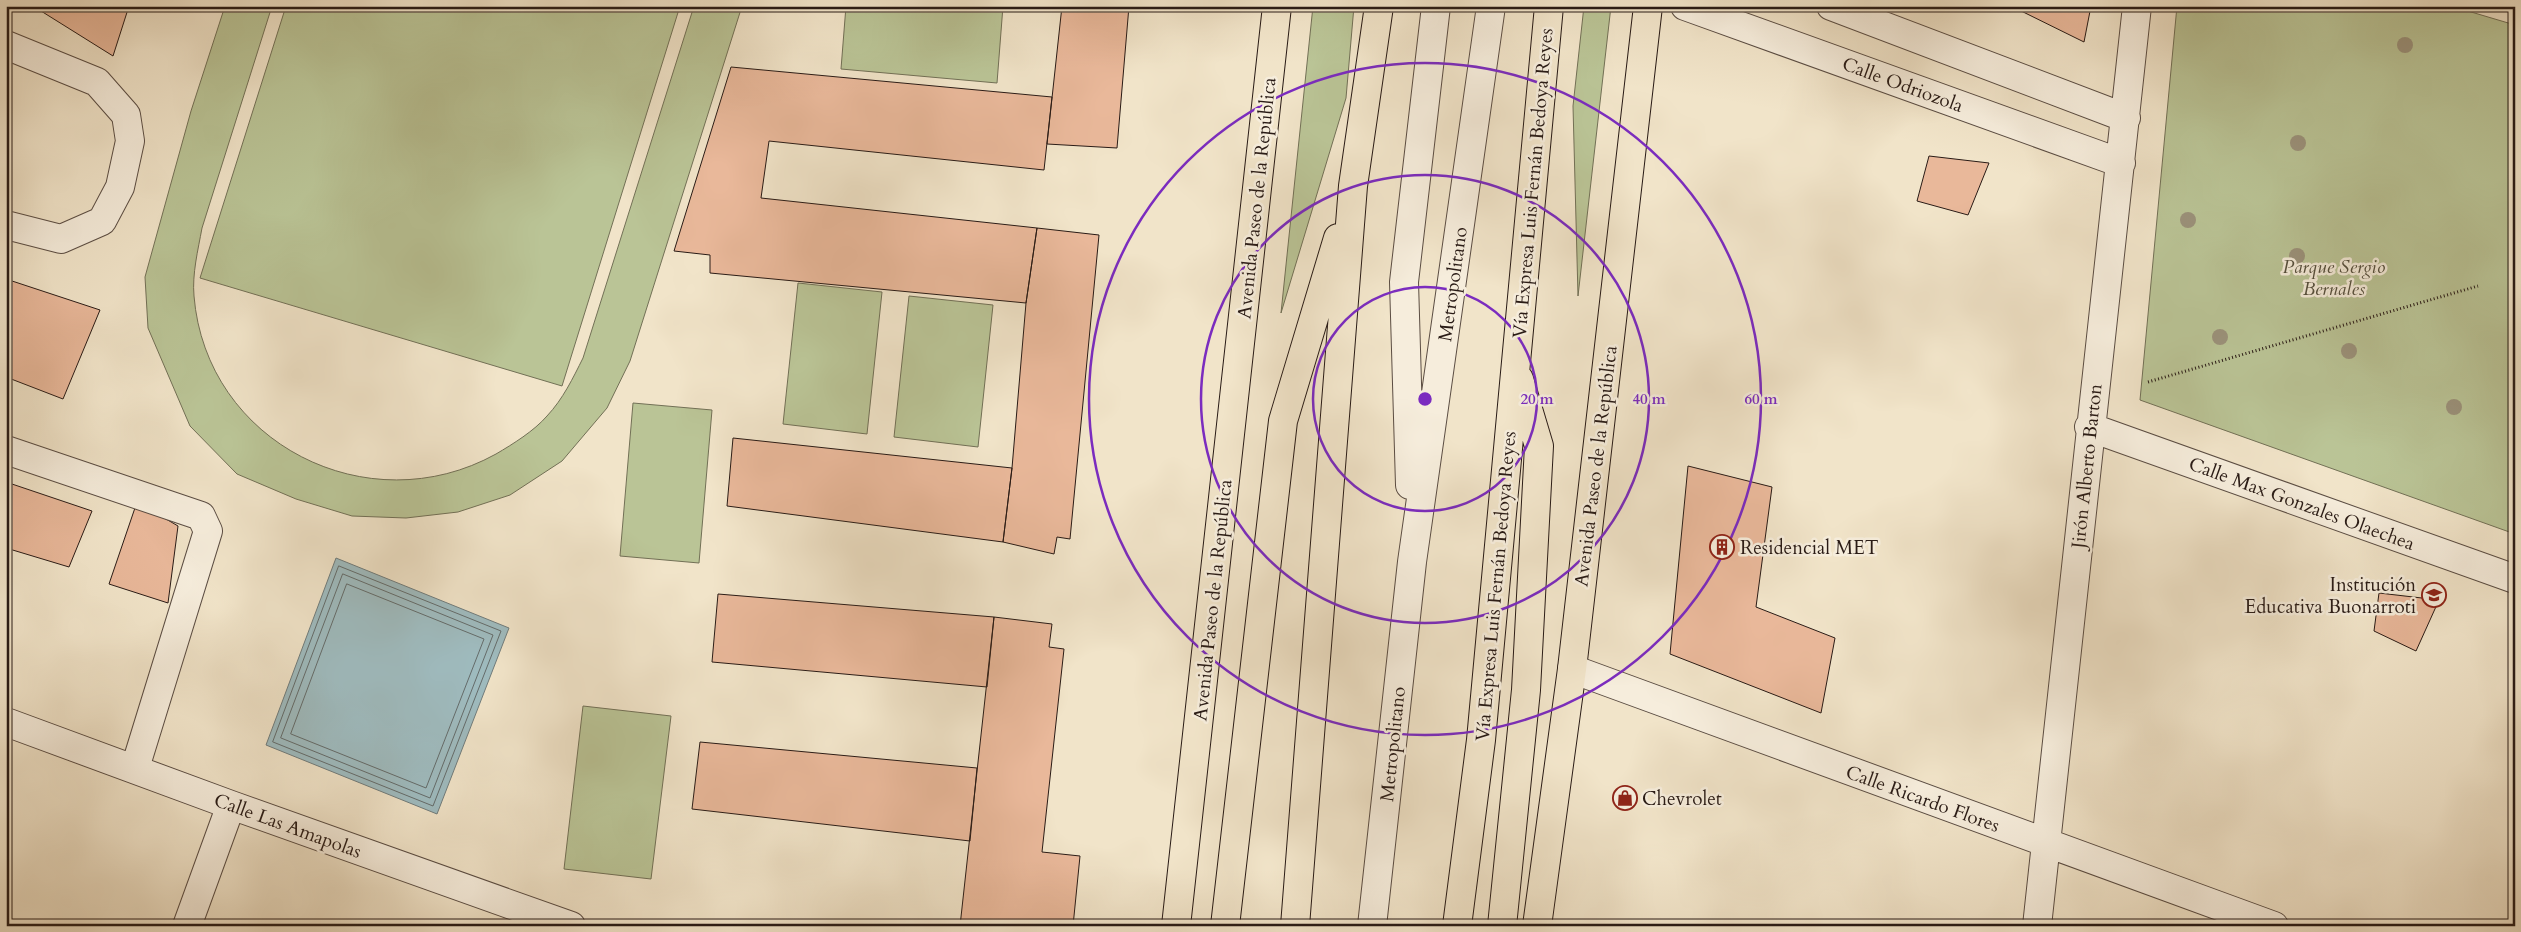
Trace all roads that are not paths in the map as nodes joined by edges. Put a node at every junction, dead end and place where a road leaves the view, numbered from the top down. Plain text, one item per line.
1 (1277, 6) edge
2 (1378, 6) edge
3 (1436, 6) edge
4 (1491, 6) edge
5 (1549, 6) edge
6 (1648, 6) edge
7 (1685, 6) edge
8 (1831, 6) edge
9 (2137, 6) edge
10 (6, 45) edge
11 (2126, 118) junction
12 (2121, 163) junction
13 (1353, 186) junction
14 (6, 225) edge
15 (1515, 365) junction
16 (2090, 427) junction
17 (6, 450) edge
18 (1412, 562) junction
19 (2515, 579) edge
20 (1572, 669) junction
21 (6, 722) edge
22 (135, 768) junction
23 (231, 806) junction
24 (2047, 843) junction
25 (187, 926) edge
26 (571, 926) edge
27 (1176, 926) edge
28 (1225, 926) edge
29 (1295, 926) edge
30 (1372, 926) edge
31 (1457, 926) edge
32 (1502, 926) edge
33 (1537, 926) edge
34 (2037, 926) edge
35 (2274, 926) edge

1 - 27 main road, Avenida Paseo de la República
2 - 13 main road
3 - 18 street, Metropolitano
4 - 18 street, Metropolitano
5 - 15 main road, Vía Expresa Luis Fernán Bedoya Reyes
6 - 20 main road, Avenida Paseo de la República
7 - 12 street, Calle Odriozola
8 - 11 street
9 - 11 street, Jirón Alberto Barton
10 - 14 street
11 - 12 street, Jirón Alberto Barton
12 - 16 street, Jirón Alberto Barton
13 - 28 main road
13 - 29 main road
15 - 31 main road, Vía Expresa Luis Fernán Bedoya Reyes
15 - 32 main road
16 - 19 street, Calle Max Gonzales Olaechea
16 - 24 street, Jirón Alberto Barton
17 - 22 street
18 - 30 street, Metropolitano
20 - 24 street, Calle Ricardo Flores
20 - 33 main road, Avenida Paseo de la República
21 - 22 street, Calle Las Amapolas
22 - 23 street, Calle Las Amapolas
23 - 25 street
23 - 26 street, Calle Las Amapolas
24 - 34 street, Jirón Alberto Barton
24 - 35 street, Calle Ricardo Flores

